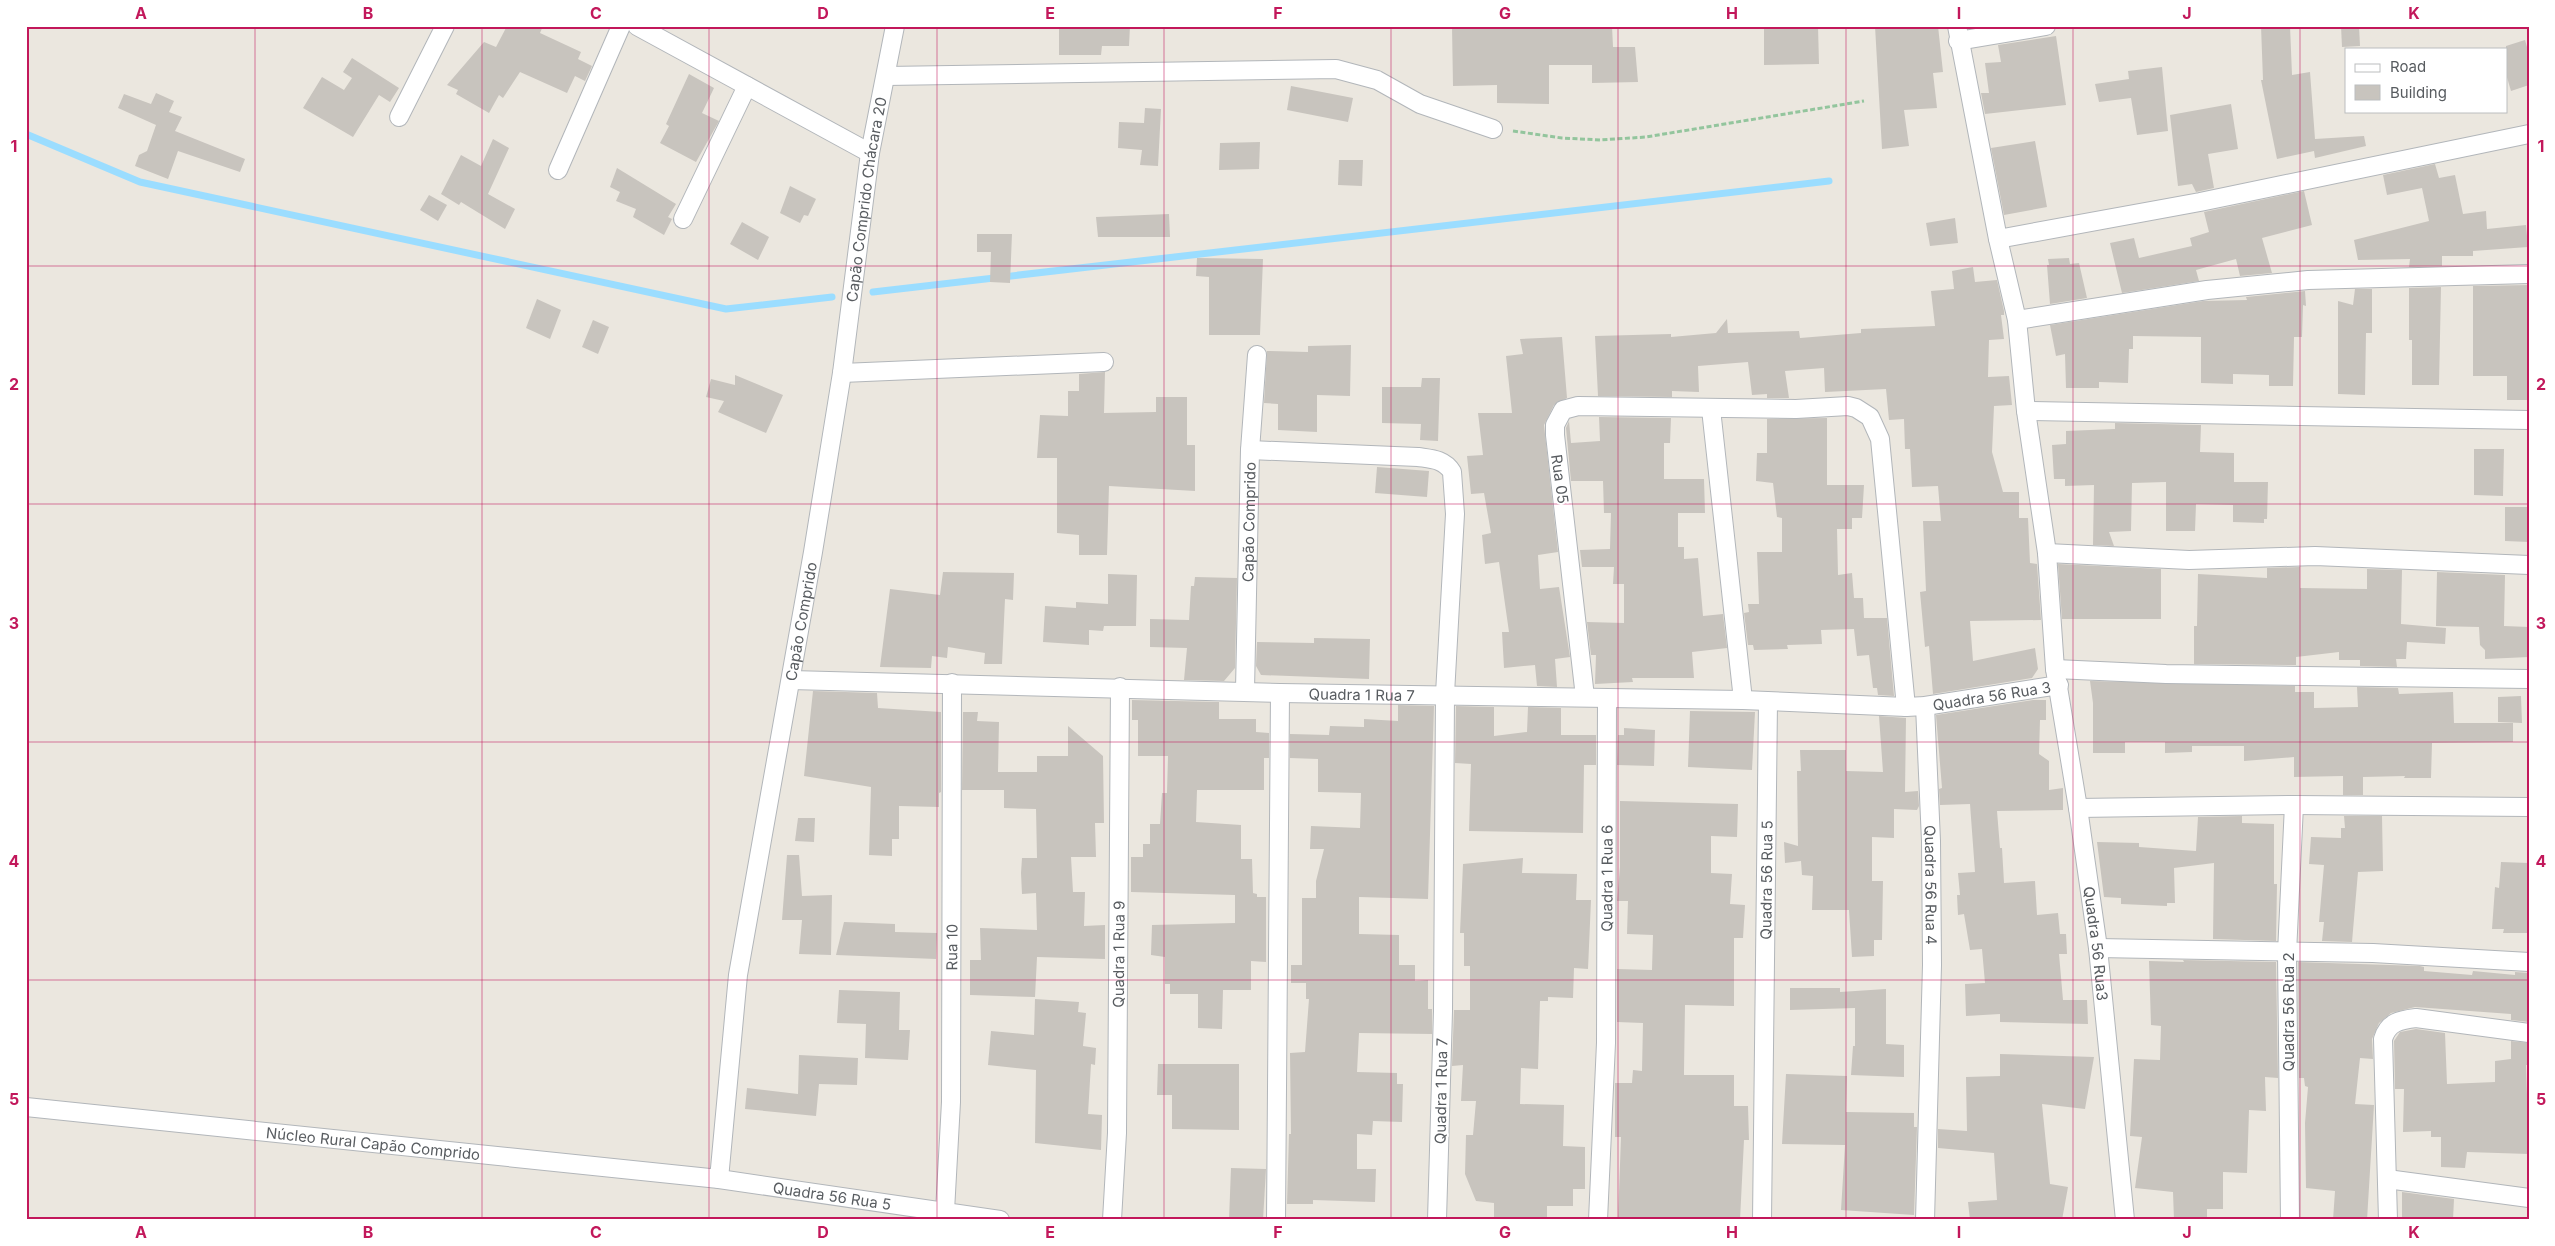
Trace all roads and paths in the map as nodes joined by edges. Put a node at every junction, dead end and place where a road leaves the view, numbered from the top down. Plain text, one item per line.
1 (445, 26) edge
2 (621, 26) edge
3 (637, 26) edge
4 (895, 26) edge
5 (2046, 26) edge
6 (1958, 34) edge
7 (886, 76) junction
8 (747, 86) junction
9 (1864, 101) dead end
10 (400, 117) dead end
11 (1493, 128) joint
12 (2529, 134) edge
13 (870, 153) junction
14 (558, 170) dead end
15 (683, 219) dead end
16 (1998, 239) junction
17 (2529, 274) edge
18 (2017, 320) junction
19 (1257, 355) dead end
20 (1104, 362) dead end
21 (842, 374) junction
22 (1711, 409) junction
23 (2026, 411) junction
24 (2529, 420) edge
25 (1250, 450) junction
26 (2047, 553) junction
27 (2529, 565) edge
28 (2057, 677) junction
29 (2529, 679) edge
30 (791, 680) junction
31 (952, 683) junction
32 (1120, 687) junction
33 (1245, 690) junction
34 (1280, 692) junction
35 (1445, 694) junction
36 (1584, 697) junction
37 (1607, 699) junction
38 (1743, 700) junction
39 (1768, 702) junction
40 (1925, 706) junction
41 (1906, 707) junction
42 (2294, 805) junction
43 (2529, 807) edge
44 (2078, 808) junction
45 (2098, 948) junction
46 (2287, 952) junction
47 (2529, 962) edge
48 (2529, 1033) edge
49 (26, 1107) edge
50 (2387, 1178) junction
51 (719, 1179) junction
52 (2529, 1198) edge
53 (945, 1210) junction
54 (1762, 1219) edge
55 (1000, 1220) edge
56 (1112, 1220) edge
57 (1276, 1220) edge
58 (1437, 1220) edge
59 (1598, 1220) edge
60 (1768, 1220) edge
61 (1925, 1220) edge
62 (2125, 1220) edge
63 (2290, 1220) edge
64 (2388, 1220) edge

1 - 10 street
2 - 14 street
3 - 8 street
4 - 7 street, Capão Comprido Chácara 20
5 - 6 street
6 - 16 street, Quadra 56 Rua3
7 - 11 street
7 - 13 street, Capão Comprido Chácara 20
8 - 13 street
8 - 15 street
9 - 11 path
12 - 16 street
13 - 21 street, Capão Comprido Chácara 20
16 - 18 street, Quadra 56 Rua3
17 - 18 street
18 - 23 street, Quadra 56 Rua3
19 - 25 street, Capão Comprido
20 - 21 street
21 - 30 street, Capão Comprido
22 - 36 street, Rua 05
22 - 38 street
22 - 41 street, Rua 05
23 - 24 street
23 - 26 street, Quadra 56 Rua3
25 - 33 street, Capão Comprido
25 - 35 street
26 - 27 street
26 - 28 street, Quadra 56 Rua3
28 - 29 street, Quadra 56 Rua 3
28 - 40 street, Quadra 56 Rua 3
28 - 44 street, Quadra 56 Rua3
30 - 31 street, Capão Comprido
30 - 51 street
31 - 32 street, Capão Comprido
31 - 53 street, Rua 10
32 - 33 street, Capão Comprido
32 - 56 street, Quadra 1 Rua 9
33 - 34 street, Capão Comprido
34 - 35 street, Quadra 1 Rua 7
34 - 57 street
35 - 36 street
35 - 58 street, Quadra 1 Rua 7
36 - 37 street
37 - 38 street
37 - 59 street, Quadra 1 Rua 6
38 - 39 street
39 - 41 street
39 - 54 street, Quadra 56 Rua 5
40 - 41 street
40 - 61 street, Quadra 56 Rua 4
42 - 43 street
42 - 44 street
42 - 46 street, Quadra 56 Rua 2
44 - 45 street, Quadra 56 Rua3
45 - 46 street
45 - 62 street, Quadra 56 Rua3
46 - 47 street
46 - 63 street, Quadra 56 Rua 2
48 - 50 street
49 - 51 street, Núcleo Rural Capão Comprido
50 - 52 street
50 - 64 street
51 - 53 street, Quadra 56 Rua 5
53 - 55 street
54 - 60 street

